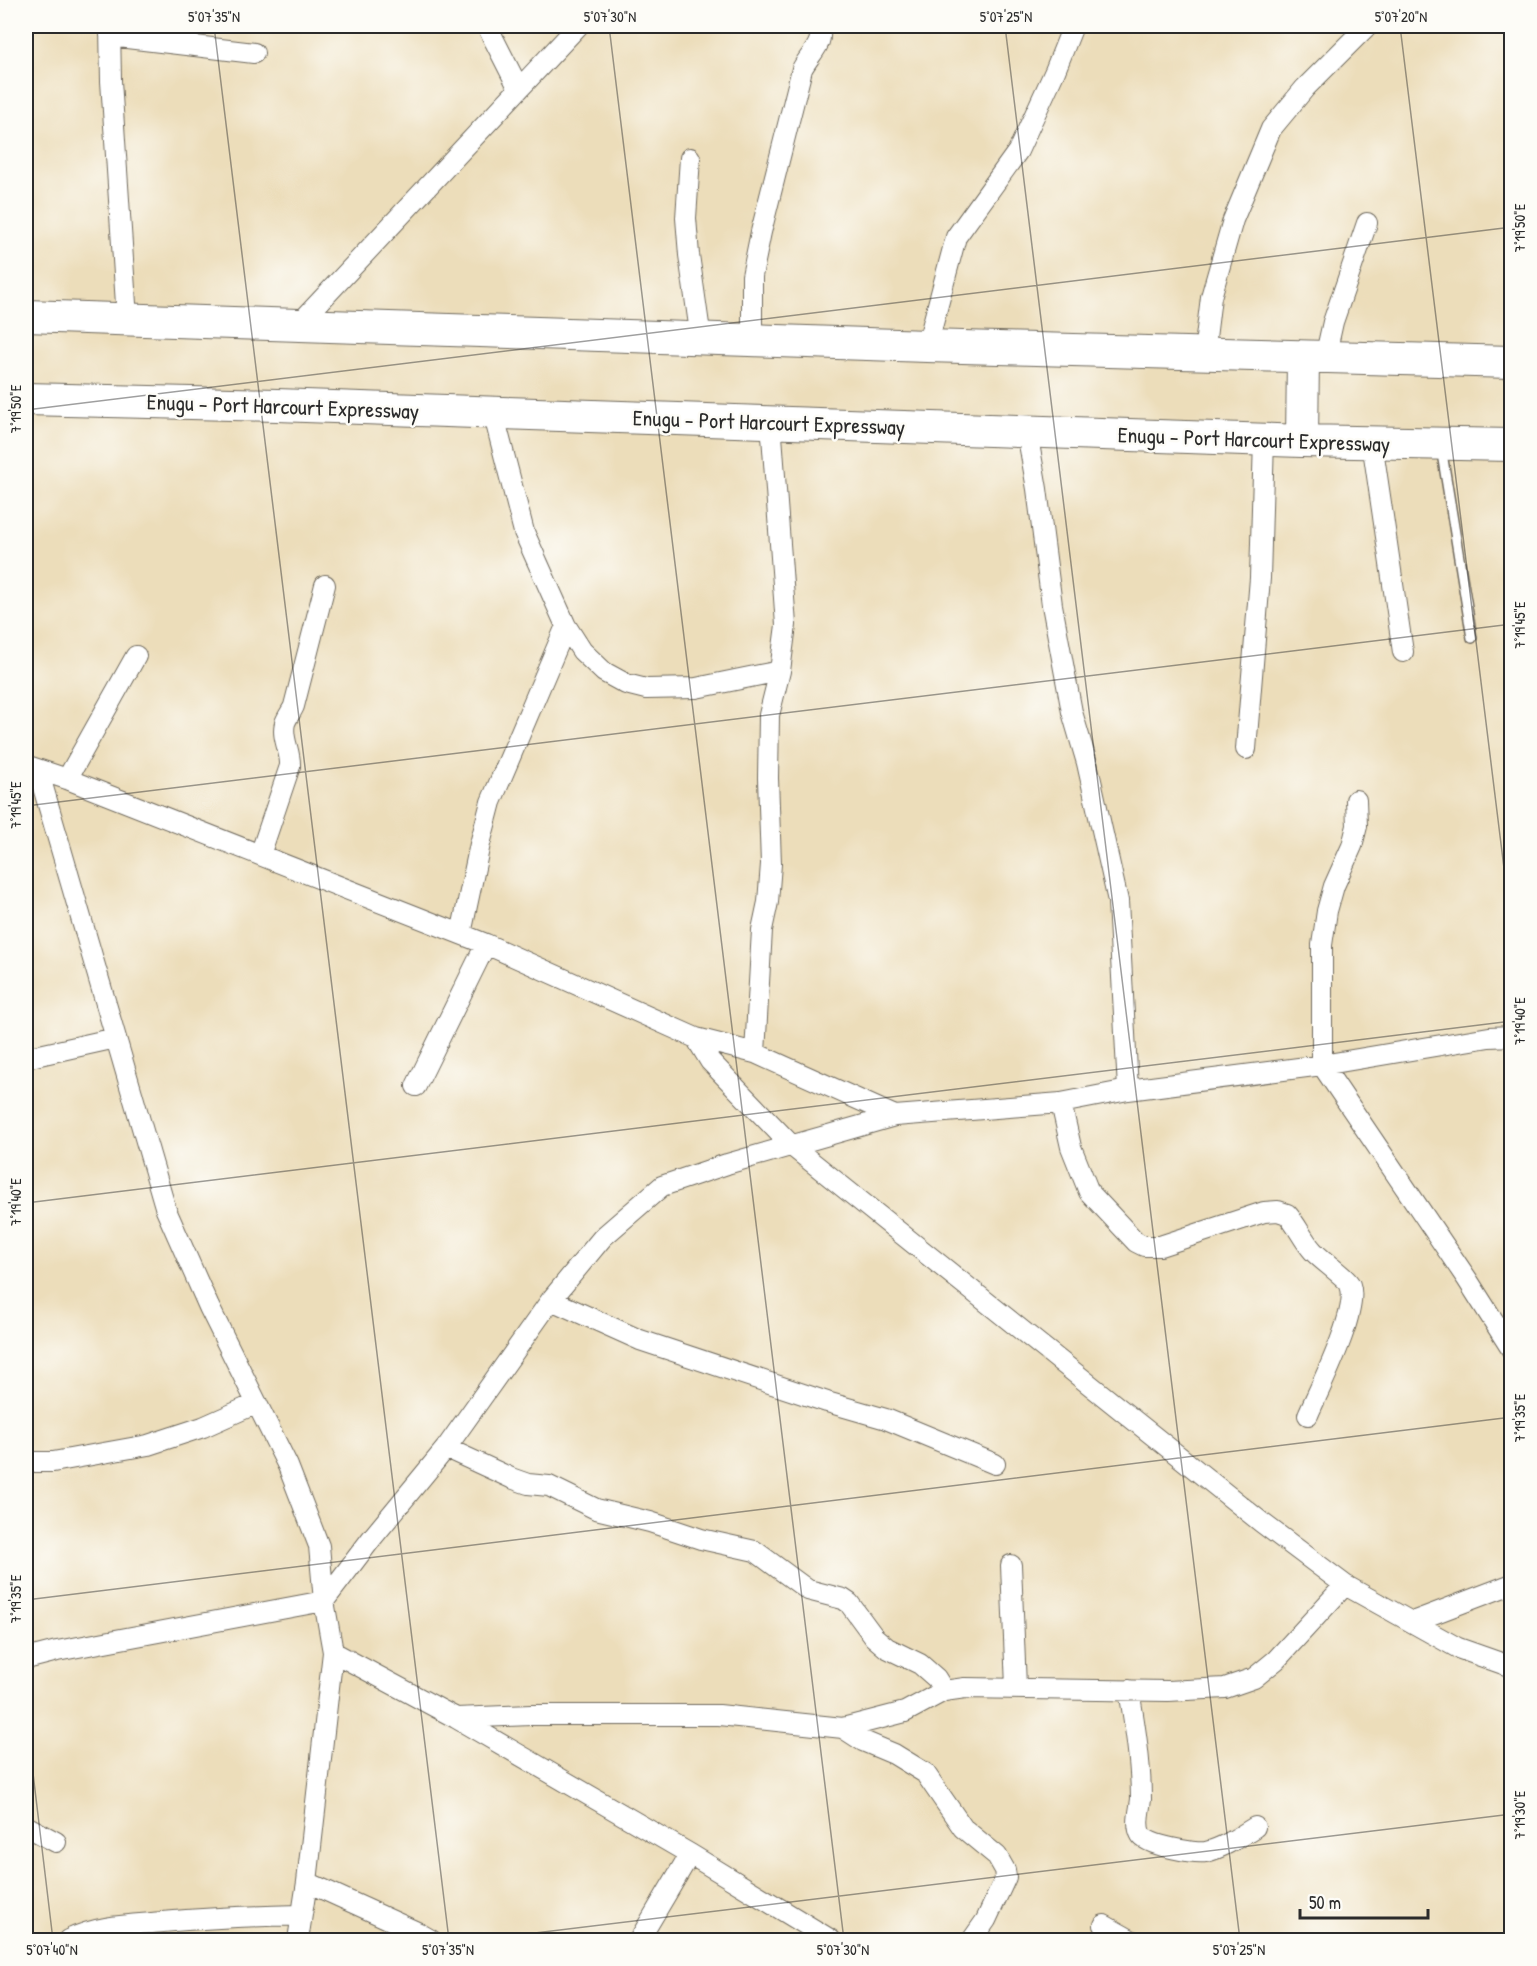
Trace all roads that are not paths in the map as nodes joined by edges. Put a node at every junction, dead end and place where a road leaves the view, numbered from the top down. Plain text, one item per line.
1 (487, 26) edge
2 (578, 26) edge
3 (818, 26) edge
4 (1073, 26) edge
5 (1367, 26) edge
6 (110, 31) edge
7 (254, 53) dead end
8 (519, 89) junction
9 (690, 158) dead end
10 (1368, 223) dead end
11 (26, 316) edge
12 (127, 319) junction
13 (298, 325) junction
14 (700, 339) junction
15 (752, 340) junction
16 (927, 346) junction
17 (1204, 354) junction
18 (1314, 358) junction
19 (1512, 362) edge
20 (26, 399) edge
21 (493, 412) junction
22 (771, 422) junction
23 (1027, 432) junction
24 (1264, 439) junction
25 (1302, 441) junction
26 (1372, 442) junction
27 (1441, 445) junction
28 (1512, 445) edge
29 (325, 585) dead end
30 (566, 626) junction
31 (1472, 638) dead end
32 (1403, 652) dead end
33 (136, 656) dead end
34 (780, 671) junction
35 (1246, 749) dead end
36 (32, 768) edge
37 (67, 779) junction
38 (1356, 800) dead end
39 (260, 855) junction
40 (461, 934) junction
41 (486, 945) junction
42 (1512, 1036) edge
43 (116, 1038) junction
44 (696, 1038) junction
45 (755, 1053) junction
46 (26, 1058) edge
47 (1322, 1065) junction
48 (416, 1086) dead end
49 (1128, 1090) junction
50 (1061, 1103) junction
51 (895, 1116) junction
52 (793, 1147) junction
53 (551, 1300) junction
54 (1512, 1350) edge
55 (256, 1403) junction
56 (1308, 1415) dead end
57 (446, 1448) junction
58 (26, 1462) edge
59 (995, 1464) dead end
60 (1011, 1565) dead end
61 (1512, 1584) edge
62 (1345, 1585) junction
63 (324, 1601) junction
64 (1412, 1622) junction
65 (333, 1652) junction
66 (26, 1659) edge
67 (1512, 1667) edge
68 (1016, 1688) junction
69 (1129, 1690) junction
70 (944, 1692) junction
71 (456, 1718) junction
72 (843, 1728) junction
73 (26, 1826) edge
74 (1255, 1827) dead end
75 (56, 1842) dead end
76 (690, 1854) junction
77 (307, 1882) junction
78 (301, 1915) junction
79 (1104, 1925) dead end
80 (825, 1939) edge
81 (68, 1941) edge
82 (298, 1941) edge
83 (431, 1941) edge
84 (639, 1941) edge
85 (972, 1941) edge
86 (1131, 1941) edge

1 - 8 street
2 - 8 street
3 - 15 street
4 - 16 street
5 - 17 street
6 - 7 street
6 - 12 street
8 - 13 street
9 - 14 street
10 - 18 street
11 - 12 highway
12 - 13 highway
13 - 14 highway
14 - 15 highway
15 - 16 highway
16 - 17 highway
17 - 18 highway
18 - 19 highway
18 - 25 highway
20 - 21 highway, Enugu - Port Harcourt Expressway
21 - 22 highway, Enugu - Port Harcourt Expressway
21 - 30 street
22 - 23 highway, Enugu - Port Harcourt Expressway
22 - 34 street
23 - 24 highway, Enugu - Port Harcourt Expressway
23 - 49 street
24 - 25 highway, Enugu - Port Harcourt Expressway
24 - 35 street
25 - 26 highway, Enugu - Port Harcourt Expressway
26 - 27 highway, Enugu - Port Harcourt Expressway
26 - 32 street
27 - 28 highway, Enugu - Port Harcourt Expressway
27 - 31 lane
29 - 39 street
30 - 34 street
30 - 40 street
33 - 37 street
34 - 45 street
36 - 37 street
36 - 43 street
37 - 39 street
38 - 47 street
39 - 40 street
40 - 41 street
41 - 44 street
41 - 48 street
42 - 47 street
43 - 46 street
43 - 55 street
44 - 45 street
44 - 52 street
45 - 51 street
47 - 49 street
47 - 54 street
49 - 50 street
50 - 51 street
50 - 56 street
51 - 52 street
52 - 53 street
52 - 62 street
53 - 57 street
53 - 59 street
55 - 58 street
55 - 63 street
57 - 63 street
57 - 70 street
60 - 68 street
61 - 64 street
62 - 64 street
62 - 69 street
63 - 65 street
63 - 66 street
64 - 67 street
65 - 71 street
65 - 77 street
68 - 69 street
68 - 70 street
69 - 74 street
70 - 72 street
71 - 72 street
71 - 76 street
72 - 85 street
73 - 75 street
76 - 80 street
76 - 84 street
77 - 78 street
77 - 83 street
78 - 81 street
78 - 82 street
79 - 86 street

